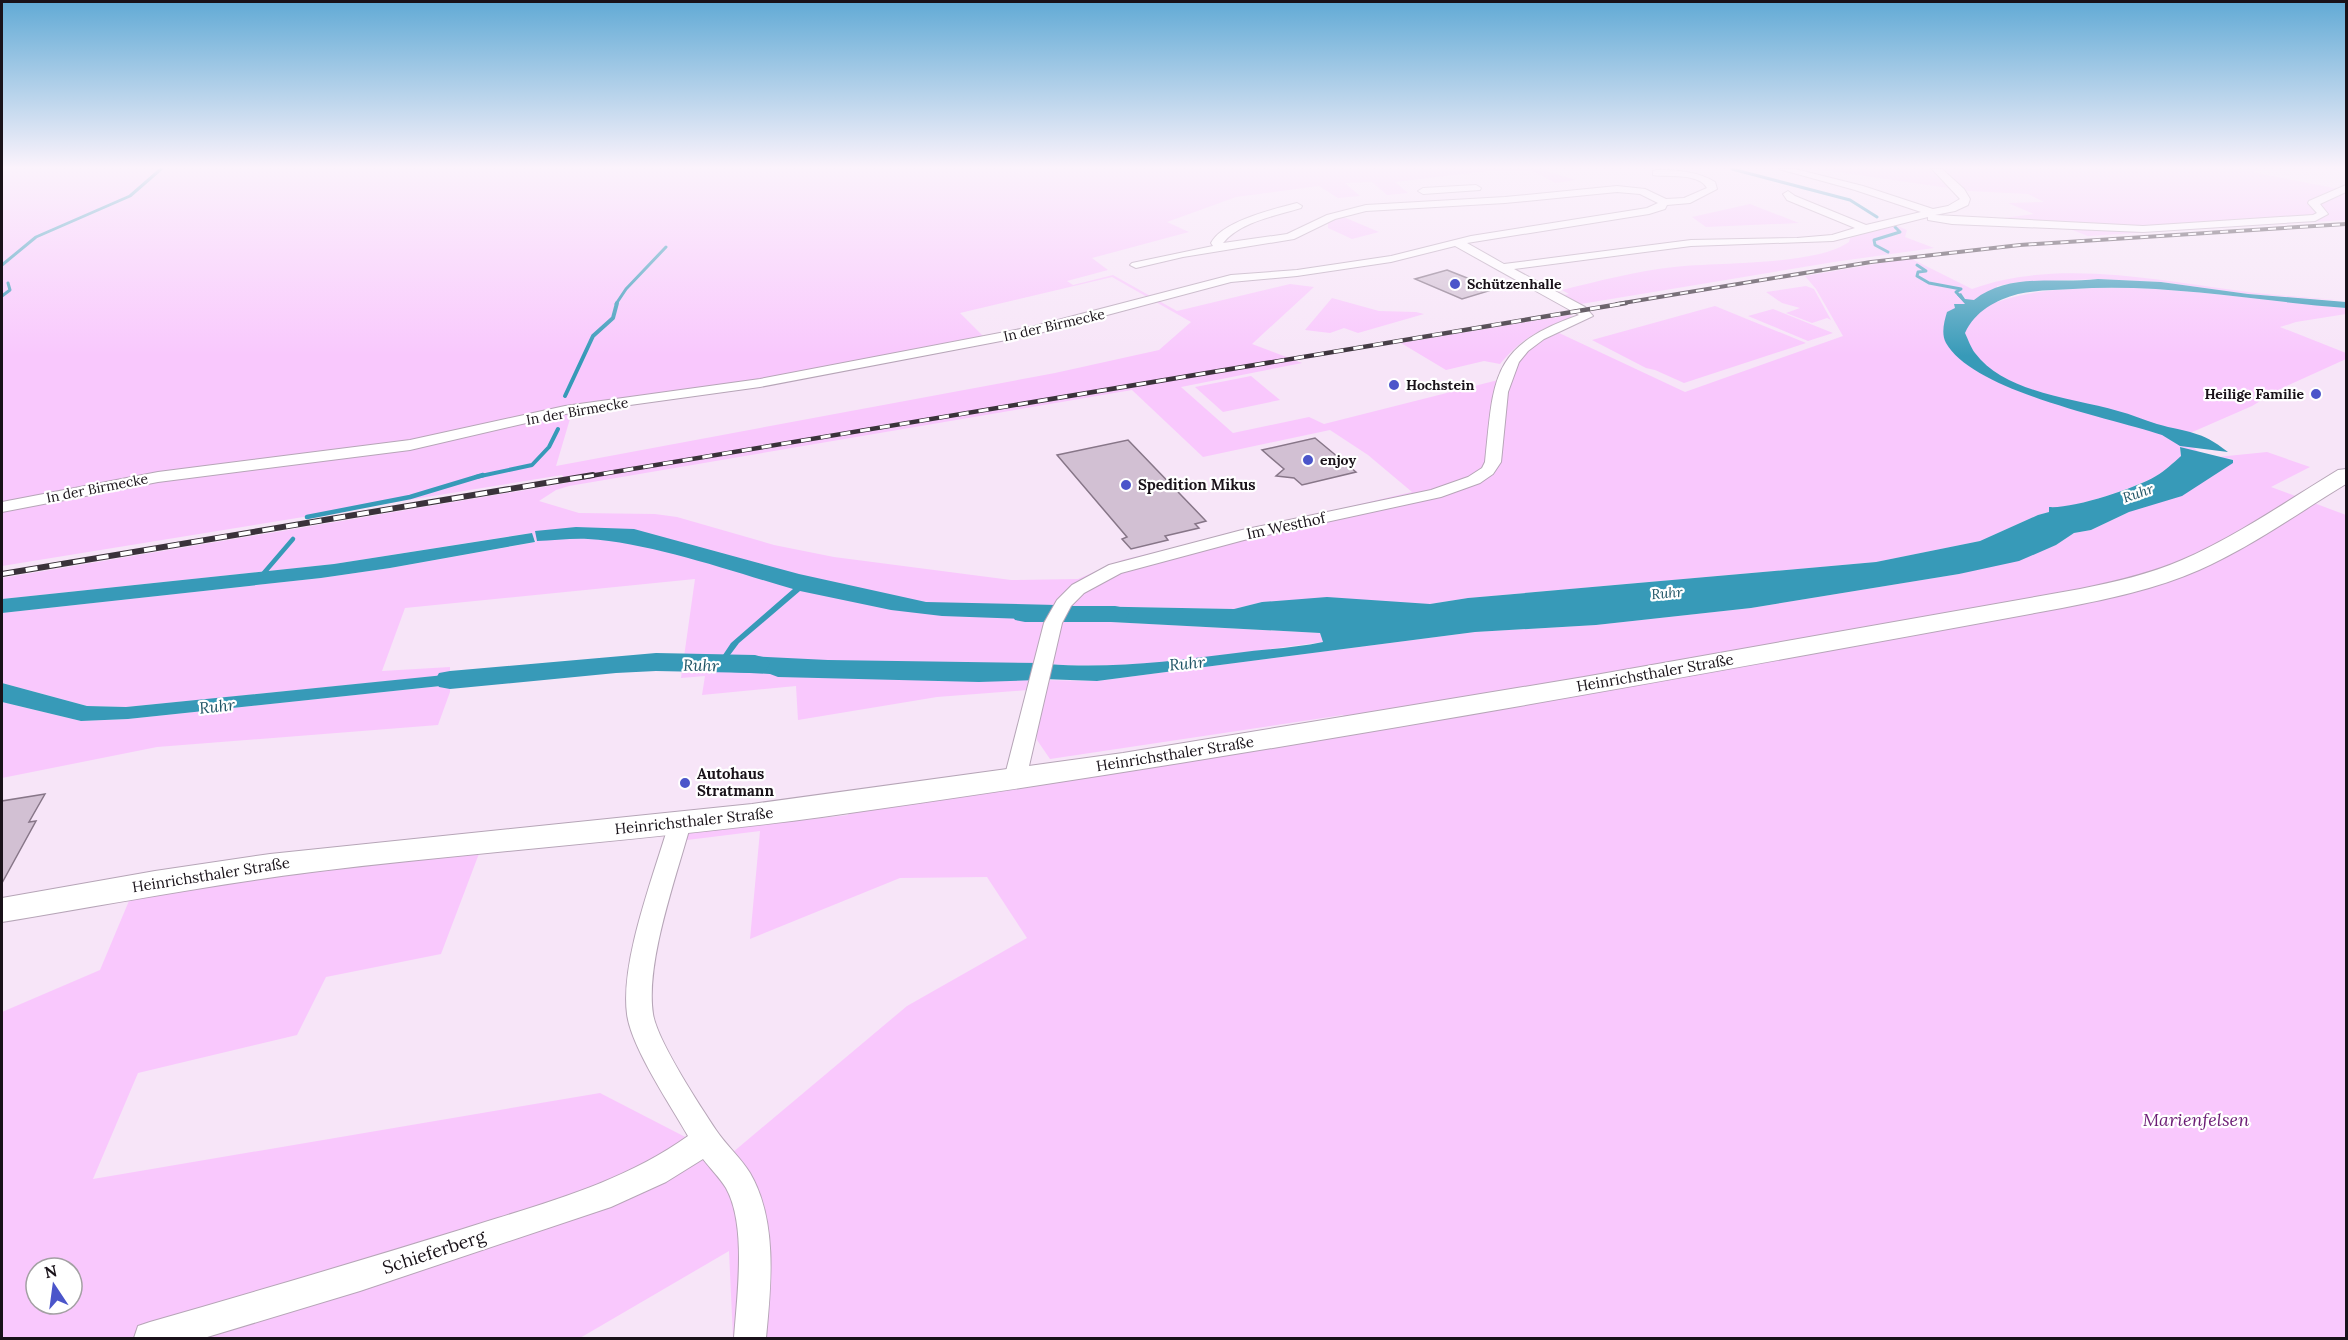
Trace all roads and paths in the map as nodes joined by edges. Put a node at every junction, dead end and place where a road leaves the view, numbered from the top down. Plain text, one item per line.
1 (1229, 232) edge
2 (1302, 232) edge
3 (1521, 232) edge
4 (1859, 232) edge
5 (1456, 242) junction
6 (1220, 248) junction
7 (1136, 265) dead end
8 (1504, 267) junction
9 (2334, 482) edge
10 (2, 507) edge
11 (1015, 779) junction
12 (680, 823) junction
13 (2, 910) edge
14 (706, 1140) junction
15 (150, 1338) edge
16 (750, 1338) edge

1 - 6 street
2 - 6 street
3 - 5 street, In der Birmecke
4 - 8 street
5 - 8 street
5 - 10 street, In der Birmecke
6 - 7 street
8 - 11 street, Im Westhof
9 - 11 main road, Heinrichsthaler Straße
11 - 12 main road, Heinrichsthaler Straße
12 - 13 main road, Heinrichsthaler Straße
12 - 14 street
14 - 15 street, Schieferberg
14 - 16 street

